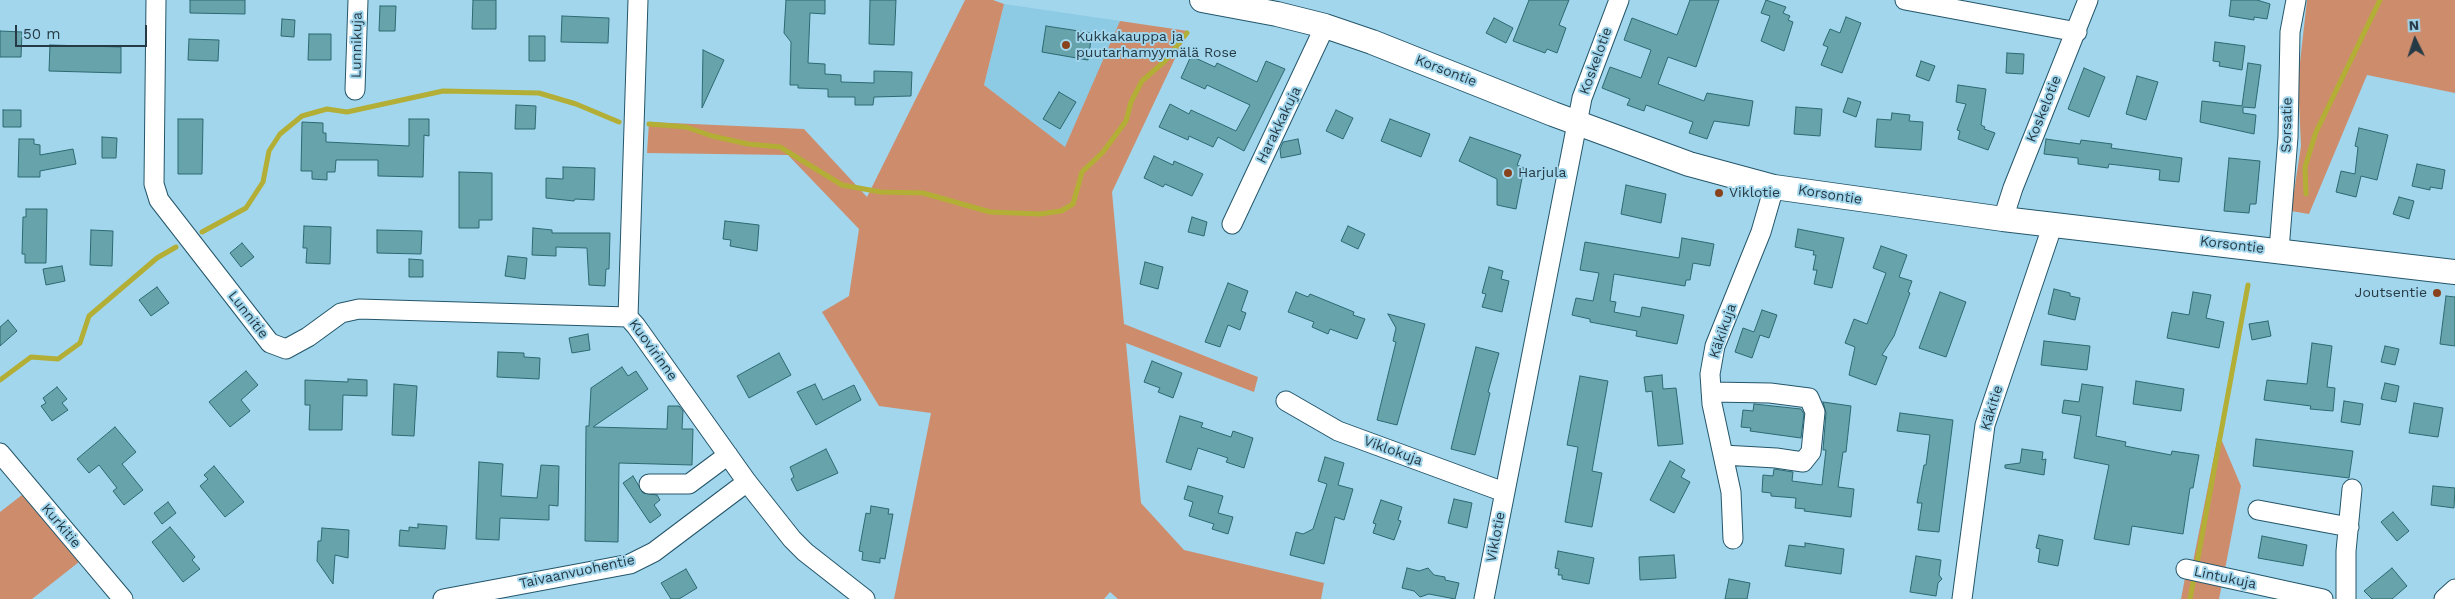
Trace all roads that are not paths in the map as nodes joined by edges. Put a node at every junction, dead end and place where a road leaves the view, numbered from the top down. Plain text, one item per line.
1 (156, 0) edge
2 (358, 0) edge
3 (638, 0) edge
4 (1202, 0) edge
5 (1619, 0) edge
6 (1906, 0) edge
7 (2088, 0) edge
8 (2296, 0) edge
9 (1325, 26) junction
10 (2077, 32) junction
11 (355, 90) dead end
12 (1577, 123) junction
13 (1774, 186) junction
14 (2004, 218) junction
15 (1232, 224) dead end
16 (2053, 224) junction
17 (2278, 250) junction
18 (2455, 272) edge
19 (628, 317) junction
20 (1711, 392) junction
21 (1286, 401) dead end
22 (0, 453) edge
23 (728, 455) junction
24 (1723, 455) junction
25 (747, 482) junction
26 (650, 484) dead end
27 (2352, 489) dead end
28 (1504, 492) junction
29 (2258, 510) dead end
30 (2349, 527) junction
31 (1733, 540) dead end
32 (2186, 570) dead end
33 (2455, 589) edge
34 (123, 599) edge
35 (443, 599) edge
36 (865, 599) edge
37 (1484, 599) edge
38 (1962, 599) edge
39 (2323, 599) edge
40 (2346, 599) edge
41 (2444, 599) edge

1 - 19 street, Lunnitie
2 - 11 street, Lunnikuja
3 - 19 street, Kuovirinne
4 - 9 main road, Korsontie
5 - 12 street, Koskelotie
6 - 10 street
7 - 10 street, Koskelotie
8 - 17 street, Sorsatie
9 - 12 main road, Korsontie
9 - 15 street, Harakkakuja
10 - 14 street, Koskelotie
12 - 13 main road, Korsontie
12 - 28 street, Viklotie
13 - 14 main road, Korsontie
13 - 20 street, Käkikuja
14 - 16 main road, Korsontie
16 - 17 main road, Korsontie
16 - 38 street, Käkitie
17 - 18 main road, Korsontie
19 - 23 street, Kuovirinne
20 - 24 street, Käkikuja
20 - 24 street
21 - 28 street, Viklokuja
22 - 34 street, Kurkitie
23 - 25 street, Kuovirinne
23 - 26 street
24 - 31 street, Käkikuja
25 - 35 street, Taivaanvuohentie
25 - 36 street, Kuovirinne
27 - 30 street
28 - 37 street, Viklotie
29 - 30 street
30 - 40 street
32 - 39 street, Lintukuja
33 - 41 street

